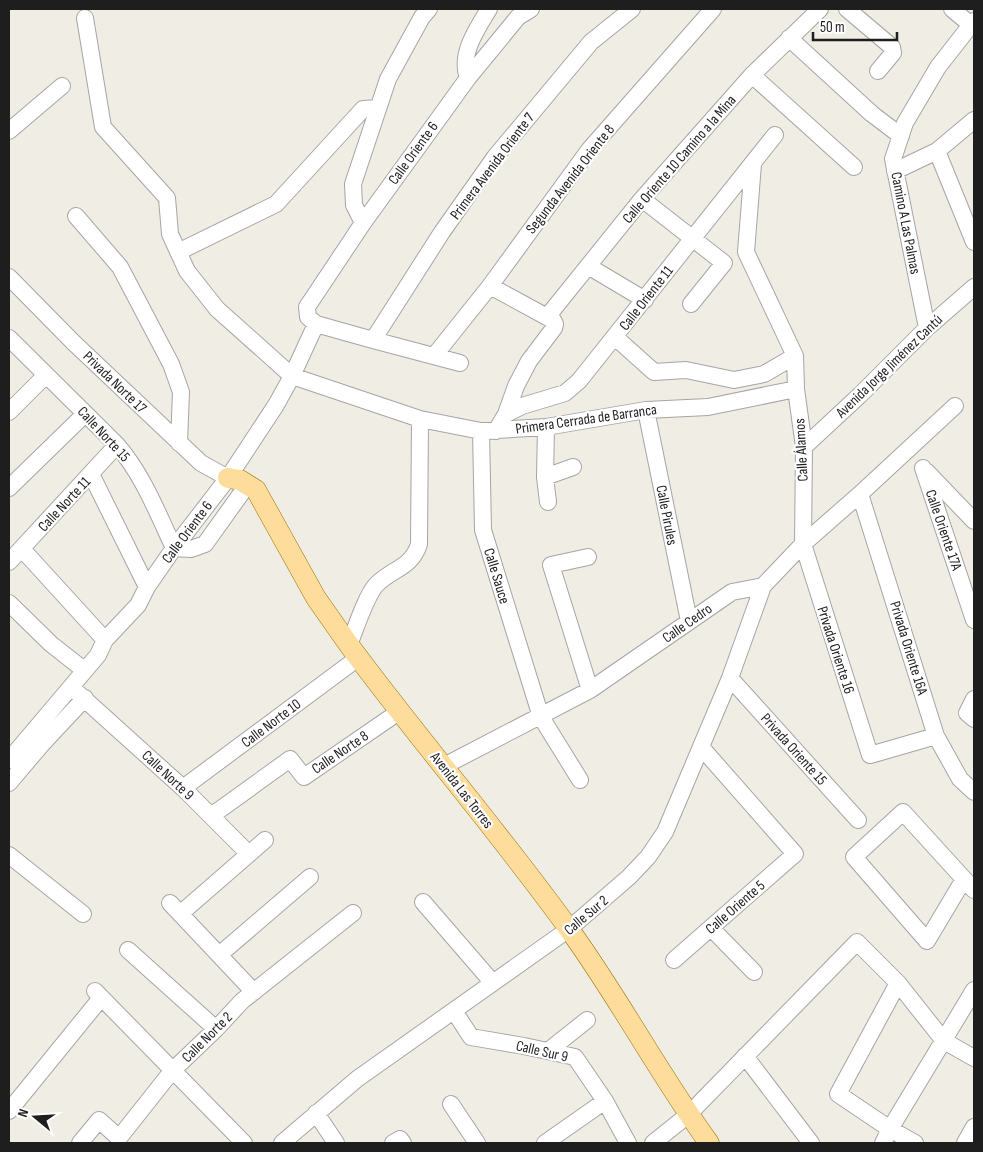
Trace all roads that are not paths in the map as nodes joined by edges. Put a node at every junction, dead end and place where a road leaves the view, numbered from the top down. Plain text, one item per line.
1 (429, 9) edge
2 (489, 9) edge
3 (532, 9) edge
4 (632, 9) edge
5 (713, 9) edge
6 (820, 9) edge
7 (847, 9) edge
8 (952, 9) edge
9 (85, 18) dead end
10 (973, 23) edge
11 (789, 38) junction
12 (878, 71) dead end
13 (752, 75) junction
14 (468, 78) junction
15 (62, 86) dead end
16 (378, 108) junction
17 (974, 120) edge
18 (9, 131) edge
19 (775, 135) dead end
20 (901, 136) junction
21 (937, 151) junction
22 (752, 164) junction
23 (854, 167) dead end
24 (895, 171) junction
25 (642, 199) junction
26 (76, 216) dead end
27 (363, 222) junction
28 (694, 238) junction
29 (974, 242) edge
30 (178, 252) junction
31 (588, 266) junction
32 (9, 277) edge
33 (490, 286) junction
34 (974, 288) edge
35 (645, 300) junction
36 (691, 304) dead end
37 (550, 322) junction
38 (316, 324) junction
39 (927, 328) junction
40 (615, 337) junction
41 (9, 338) edge
42 (373, 340) junction
43 (434, 356) junction
44 (795, 356) junction
45 (460, 363) dead end
46 (46, 374) junction
47 (292, 376) junction
48 (796, 389) junction
49 (955, 406) dead end
50 (646, 410) junction
51 (9, 412) edge
52 (86, 414) junction
53 (506, 414) junction
54 (420, 419) junction
55 (546, 427) junction
56 (488, 431) junction
57 (179, 442) junction
58 (117, 445) junction
59 (804, 447) junction
60 (908, 451) junction
61 (573, 467) dead end
62 (923, 468) junction
63 (91, 474) junction
64 (544, 476) junction
65 (228, 478) junction
66 (248, 484) junction
67 (9, 488) edge
68 (860, 494) junction
69 (548, 502) dead end
70 (974, 521) edge
71 (803, 544) junction
72 (174, 548) junction
73 (22, 549) junction
74 (588, 557) dead end
75 (9, 562) edge
76 (763, 586) junction
77 (147, 587) junction
78 (9, 603) edge
79 (974, 620) edge
80 (689, 621) junction
81 (105, 640) junction
82 (353, 652) junction
83 (84, 670) junction
84 (730, 678) junction
85 (71, 687) junction
86 (590, 690) junction
87 (84, 698) junction
88 (974, 699) edge
89 (400, 711) junction
90 (541, 717) junction
91 (974, 719) edge
92 (37, 726) junction
93 (936, 736) junction
94 (42, 744) junction
95 (701, 747) junction
96 (9, 760) edge
97 (444, 766) junction
98 (580, 780) dead end
99 (9, 783) edge
100 (183, 788) junction
101 (974, 792) edge
102 (211, 816) junction
103 (858, 820) dead end
104 (265, 840) dead end
105 (249, 854) junction
106 (9, 855) edge
107 (310, 877) dead end
108 (969, 885) edge
109 (423, 902) dead end
110 (352, 913) dead end
111 (83, 914) dead end
112 (711, 928) junction
113 (570, 929) junction
114 (128, 950) dead end
115 (219, 955) junction
116 (674, 960) dead end
117 (754, 972) dead end
118 (493, 983) junction
119 (898, 983) junction
120 (974, 990) edge
121 (254, 992) junction
122 (454, 1011) junction
123 (588, 1020) dead end
124 (216, 1029) junction
125 (944, 1041) junction
126 (548, 1051) junction
127 (745, 1056) junction
128 (974, 1058) edge
129 (172, 1071) junction
130 (605, 1101) junction
131 (450, 1104) dead end
132 (9, 1112) edge
133 (316, 1113) junction
134 (688, 1114) junction
135 (974, 1126) edge
136 (886, 1136) edge
137 (80, 1143) edge
138 (244, 1143) edge
139 (282, 1143) edge
140 (336, 1143) edge
141 (477, 1143) edge
142 (545, 1143) edge
143 (628, 1143) edge
144 (653, 1143) edge
145 (709, 1143) edge
146 (811, 1143) edge
147 (915, 1143) edge
148 (965, 1143) edge

1 - 16 street
2 - 14 street
3 - 14 street, Calle Oriente 6
4 - 42 street, Primera Avenida Oriente 7
5 - 33 street, Segunda Avenida Oriente 8
6 - 11 street, Calle Oriente 10 Camino a la Mina
7 - 12 street
8 - 10 street
9 - 30 street
10 - 20 street, Camino A Las Palmas
11 - 13 street, Calle Oriente 10 Camino a la Mina
11 - 20 street
13 - 23 street
13 - 25 street, Calle Oriente 10 Camino a la Mina
14 - 27 street, Calle Oriente 6
15 - 18 street
16 - 27 street
16 - 30 street
17 - 21 street
19 - 22 street, Calle Oriente 11
20 - 24 street, Camino A Las Palmas
21 - 24 street
21 - 29 street
22 - 28 street, Calle Oriente 11
22 - 44 street
24 - 39 street, Camino A Las Palmas
25 - 28 street
25 - 31 street, Calle Oriente 10 Camino a la Mina
26 - 57 street
27 - 38 street, Calle Oriente 6
28 - 35 street, Calle Oriente 11
28 - 36 street
30 - 47 street
31 - 35 street
31 - 37 street, Calle Oriente 10 Camino a la Mina
32 - 57 street, Privada Norte 17
33 - 37 street
33 - 43 street, Segunda Avenida Oriente 8
34 - 39 street, Avenida Jorge Jiménez Cantú
35 - 40 street, Calle Oriente 11
37 - 53 street, Calle Oriente 10 Camino a la Mina
38 - 42 street
38 - 47 street, Calle Oriente 6
39 - 59 street, Avenida Jorge Jiménez Cantú
40 - 44 street
40 - 53 street, Calle Oriente 11
41 - 46 street, Calle Norte 15
42 - 43 street
43 - 45 street
44 - 48 street, Calle Álamos
46 - 51 street
46 - 52 street, Calle Norte 15
47 - 54 street, Primera Cerrada de Barranca
47 - 65 street, Calle Oriente 6
48 - 50 street, Primera Cerrada de Barranca
48 - 59 street, Calle Álamos
49 - 60 street
50 - 55 street, Primera Cerrada de Barranca
50 - 80 street, Calle Pirules
52 - 58 street, Calle Norte 15
52 - 67 street
53 - 56 street
54 - 56 street, Primera Cerrada de Barranca
54 - 82 street
55 - 56 street, Primera Cerrada de Barranca
55 - 64 street
56 - 90 street, Calle Sauce
57 - 65 street, Privada Norte 17
58 - 63 street, Calle Norte 11
58 - 72 street, Calle Norte 15
59 - 71 street, Calle Álamos
60 - 62 street
60 - 68 street
61 - 64 street
62 - 70 street
62 - 79 street, Calle Oriente 17A
63 - 73 street, Calle Norte 11
63 - 77 street
64 - 69 street
65 - 66 main road
65 - 72 street, Calle Oriente 6
66 - 72 street
66 - 82 main road, Avenida Las Torres
68 - 71 street
68 - 93 street, Privada Oriente 16A
71 - 76 street
71 - 93 street, Privada Oriente 16
72 - 77 street, Calle Oriente 6
73 - 75 street, Calle Norte 11
73 - 81 street
74 - 86 street
76 - 80 street, Calle Cedro
76 - 84 street, Calle Sur 2
77 - 81 street, Calle Oriente 6
78 - 83 street
80 - 86 street, Calle Cedro
81 - 83 street, Calle Oriente 6
82 - 89 main road, Avenida Las Torres
82 - 100 street, Calle Norte 10
83 - 85 street, Calle Oriente 6
84 - 95 street, Calle Sur 2
84 - 103 street, Privada Oriente 15
85 - 87 street, Calle Norte 9
85 - 92 street, Calle Oriente 6
86 - 90 street, Calle Cedro
87 - 94 street
87 - 100 street, Calle Norte 9
88 - 91 street
89 - 97 main road, Avenida Las Torres
89 - 102 street, Calle Norte 8
90 - 97 street, Calle Cedro
90 - 98 street, Calle Sauce
92 - 94 street
92 - 96 street, Calle Oriente 6
93 - 101 street, Privada Oriente 16A
94 - 99 street
95 - 112 street, Calle Oriente 5
95 - 113 street, Calle Sur 2
97 - 113 main road, Avenida Las Torres
100 - 102 street, Calle Norte 9
102 - 105 street, Calle Norte 9
104 - 105 street
105 - 115 street
106 - 111 street
107 - 115 street
108 - 108 street
109 - 118 street
110 - 121 street, Calle Norte 2
112 - 116 street, Calle Oriente 5
112 - 117 street
113 - 118 street, Calle Sur 2
113 - 134 main road, Avenida Las Torres
114 - 124 street
115 - 121 street
118 - 122 street, Calle Sur 2
119 - 125 street
119 - 127 street
119 - 136 street
120 - 125 street
121 - 124 street, Calle Norte 2
122 - 126 street, Calle Sur 9
122 - 133 street, Calle Sur 2
123 - 126 street
124 - 129 street, Calle Norte 2
125 - 128 street
125 - 136 street
126 - 130 street, Calle Sur 9
127 - 134 street
127 - 146 street
129 - 132 street
129 - 137 street, Calle Norte 2
129 - 138 street
130 - 142 street
130 - 143 street, Calle Sur 9
131 - 141 street
133 - 139 street, Calle Sur 2
133 - 140 street
134 - 144 street
134 - 145 main road, Avenida Las Torres
135 - 148 street
136 - 147 street

